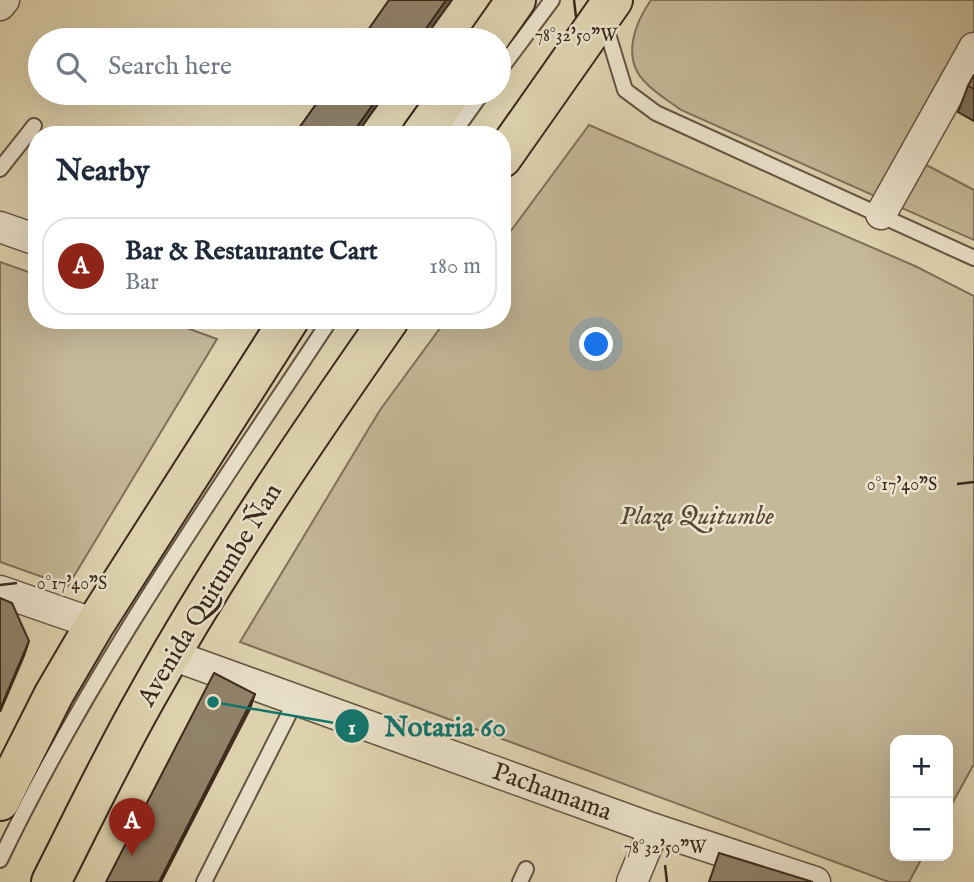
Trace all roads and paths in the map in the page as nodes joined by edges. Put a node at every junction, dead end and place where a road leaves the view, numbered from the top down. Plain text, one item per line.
1 (4, 0) edge
2 (516, 0) edge
3 (552, 0) edge
4 (0, 5) edge
5 (607, 7) edge
6 (496, 28) edge
7 (974, 48) edge
8 (511, 55) edge
9 (442, 105) edge
10 (473, 105) edge
11 (427, 126) edge
12 (458, 126) edge
13 (28, 133) edge
14 (511, 145) edge
15 (0, 169) edge
16 (881, 214) junction
17 (0, 227) edge
18 (28, 237) edge
19 (974, 258) edge
20 (274, 329) edge
21 (324, 329) edge
22 (383, 329) edge
23 (0, 591) edge
24 (95, 624) junction
25 (172, 656) junction
26 (296, 700) junction
27 (0, 801) edge
28 (654, 829) junction
29 (0, 860) edge
30 (51, 882) edge
31 (204, 882) edge
32 (632, 882) edge
33 (815, 882) edge

1 - 4 street
2 - 6 main road
3 - 8 lane
5 - 14 main road
5 - 16 lane
7 - 16 street
9 - 11 main road
10 - 12 lane
13 - 15 lane
16 - 19 lane
17 - 18 street
20 - 24 main road
21 - 29 lane
22 - 25 main road, Avenida Quitumbe Ñan
23 - 24 street
24 - 27 main road
25 - 26 street, Pachamama
25 - 30 main road, Avenida Quitumbe Ñan
26 - 28 street, Pachamama
26 - 31 lane
28 - 32 street
28 - 33 street, Pachamama

